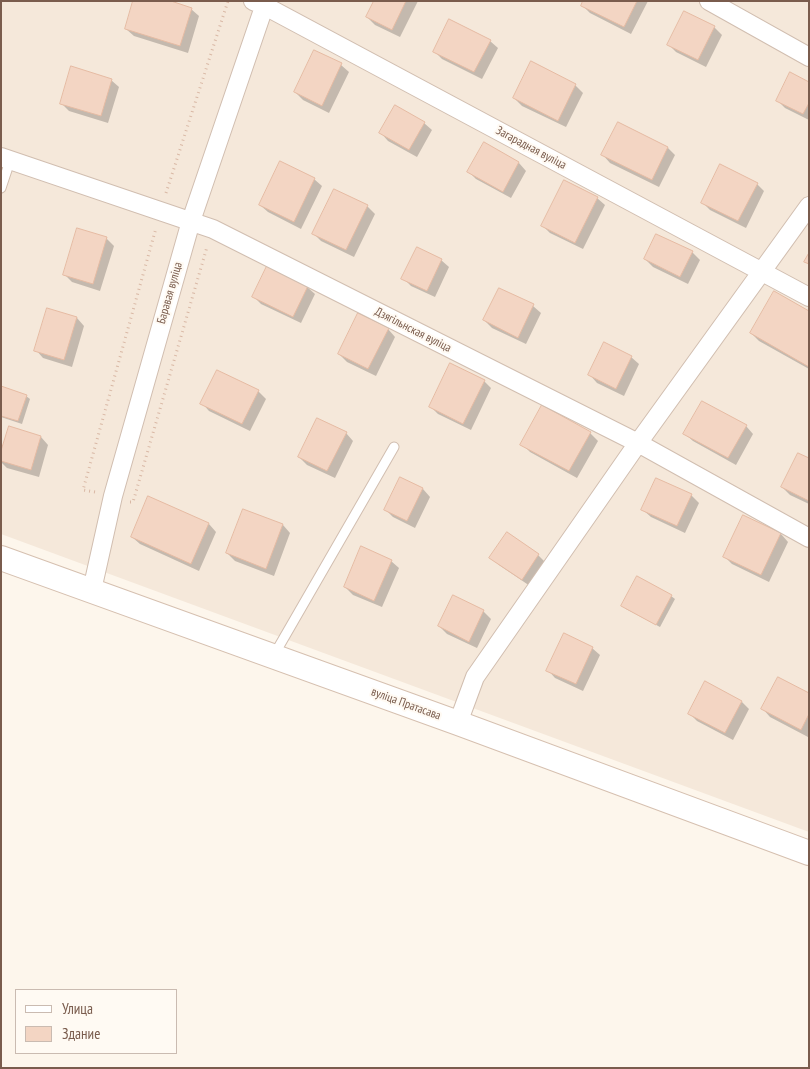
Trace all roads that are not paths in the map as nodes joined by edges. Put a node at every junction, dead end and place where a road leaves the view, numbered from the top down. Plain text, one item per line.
1 (709, 1) edge
2 (261, 3) edge
3 (809, 56) edge
4 (6, 159) edge
5 (1, 188) edge
6 (809, 206) edge
7 (191, 221) junction
8 (762, 272) junction
9 (809, 297) edge
10 (638, 443) junction
11 (394, 447) dead end
12 (809, 538) edge
13 (1, 558) edge
14 (92, 590) junction
15 (274, 656) junction
16 (458, 723) junction
17 (809, 853) edge

1 - 3 street
2 - 7 street, Баравая вуліца
2 - 8 street, Загарадная вуліца
4 - 5 lane
4 - 7 street, Дзягільнская вуліца
6 - 8 street
7 - 10 street, Дзягільнская вуліца
7 - 14 street, Баравая вуліца
8 - 9 street, Загарадная вуліца
8 - 10 street
10 - 12 street, Дзягільнская вуліца
10 - 16 street
11 - 15 lane
13 - 14 main road, вуліца Пратасава
14 - 15 main road, вуліца Пратасава
15 - 16 main road, вуліца Пратасава
16 - 17 main road, вуліца Пратасава

